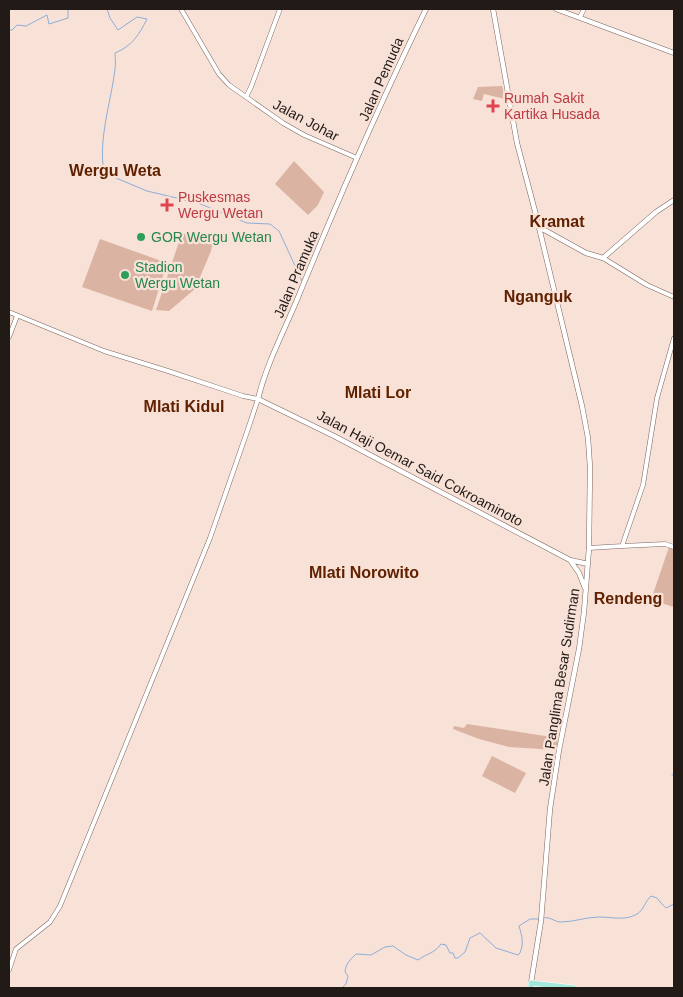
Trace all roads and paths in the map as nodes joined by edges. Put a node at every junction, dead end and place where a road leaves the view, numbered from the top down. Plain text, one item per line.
1 (181, 9) edge
2 (280, 9) edge
3 (426, 9) edge
4 (493, 9) edge
5 (556, 9) edge
6 (584, 9) edge
7 (580, 17) junction
8 (674, 53) edge
9 (246, 97) junction
10 (357, 158) junction
11 (674, 200) edge
12 (539, 228) junction
13 (602, 258) junction
14 (674, 297) edge
15 (9, 312) edge
16 (17, 316) junction
17 (9, 337) edge
18 (674, 338) edge
19 (259, 399) junction
20 (622, 546) junction
21 (674, 547) edge
22 (589, 548) junction
23 (570, 560) junction
24 (588, 564) junction
25 (586, 592) junction
26 (9, 970) edge
27 (531, 986) edge
28 (574, 988) edge

1 - 9 street, Jalan Johar
2 - 9 street
3 - 10 main road, Jalan Pemuda
4 - 12 main road, Jalan Panglima Besar Sudirman
5 - 7 main road
6 - 7 street
7 - 8 main road
9 - 10 street, Jalan Johar
10 - 19 main road, Jalan Pramuka
11 - 13 main road
12 - 13 main road
12 - 22 main road, Jalan Panglima Besar Sudirman
13 - 14 street
15 - 16 street
16 - 17 street
16 - 19 street
18 - 20 street
19 - 23 main road, Jalan Haji Oemar Said Cokroaminoto
19 - 26 street
20 - 21 street
20 - 22 street
22 - 24 main road, Jalan Panglima Besar Sudirman
23 - 24 main road, Jalan Haji Oemar Said Cokroaminoto
23 - 25 main road
24 - 25 main road, Jalan Panglima Besar Sudirman
25 - 27 main road, Jalan Panglima Besar Sudirman
27 - 28 main road

